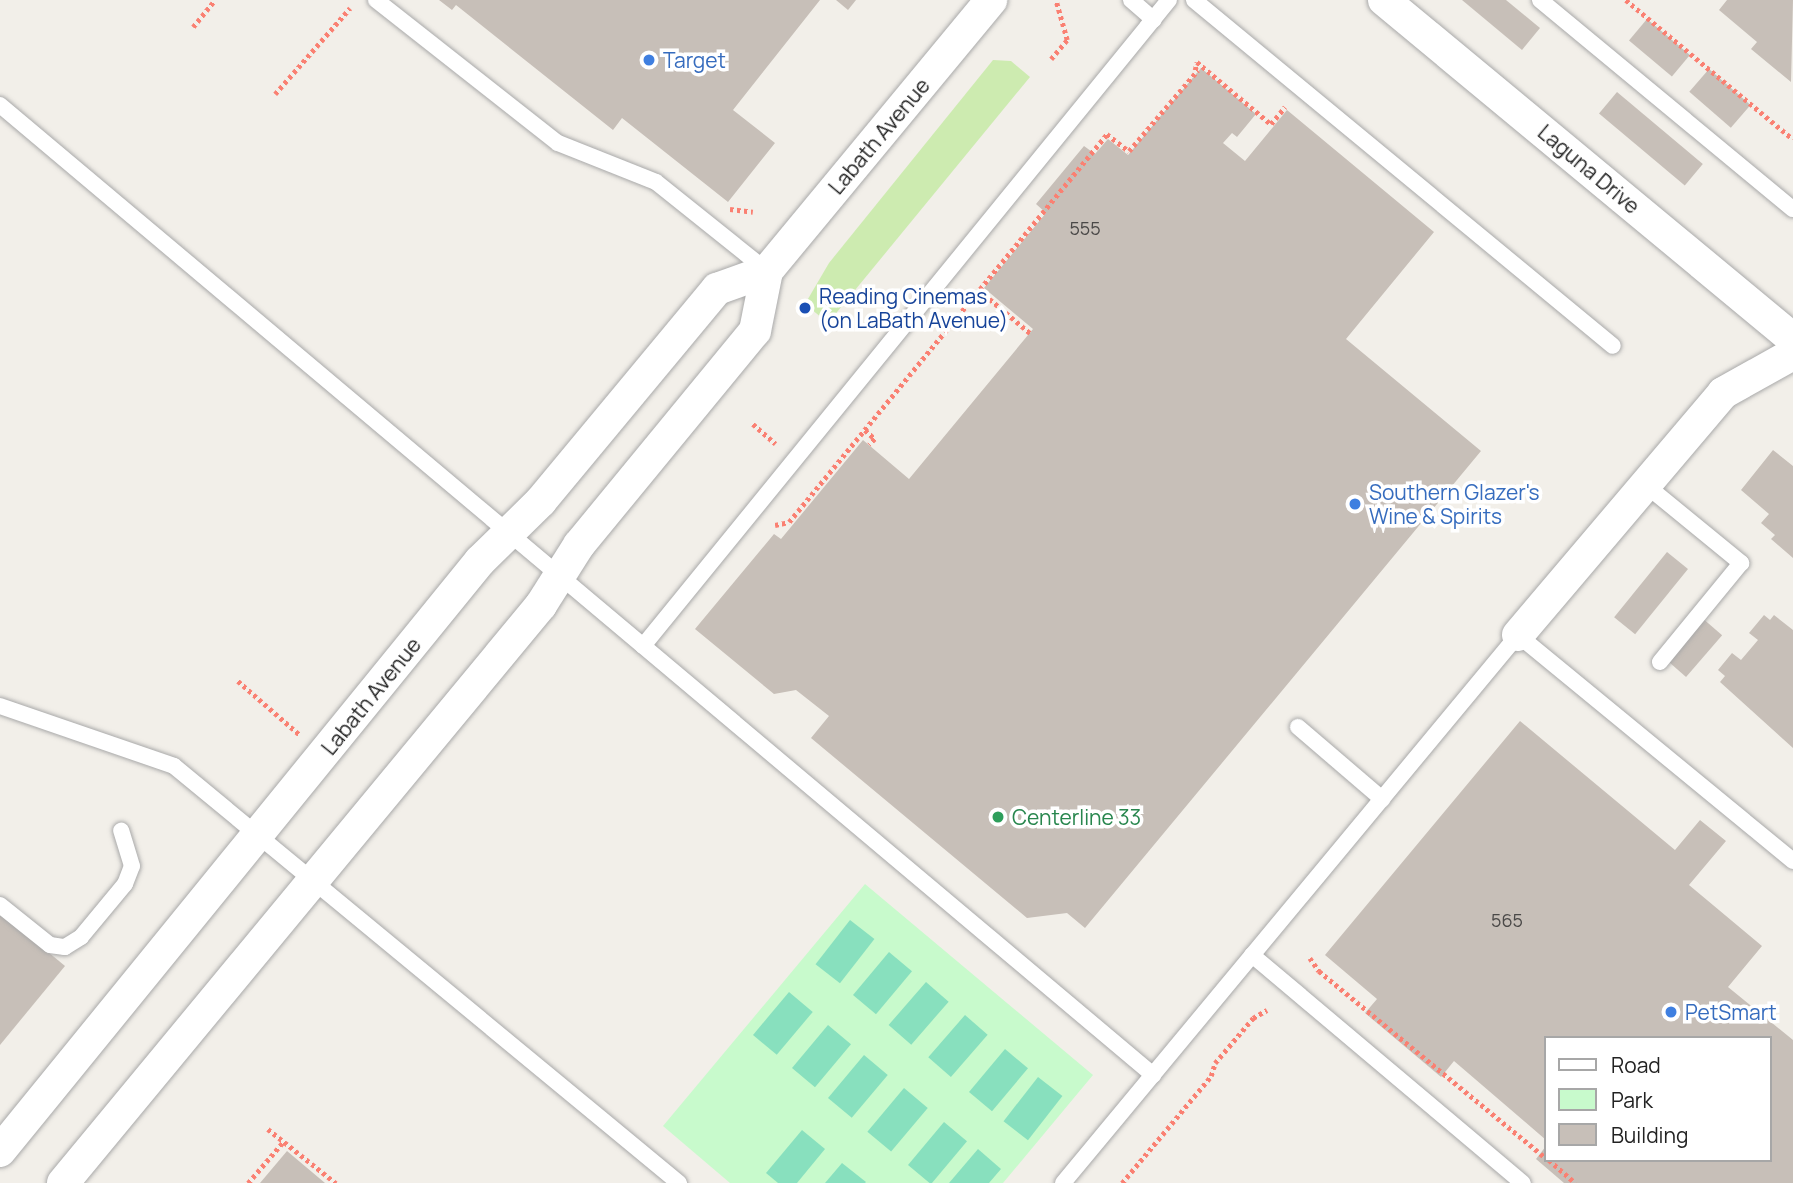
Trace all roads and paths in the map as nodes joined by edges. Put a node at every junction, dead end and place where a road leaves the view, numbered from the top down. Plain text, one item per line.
1 (215, 0) edge
2 (376, 0) edge
3 (990, 0) edge
4 (1130, 0) edge
5 (1169, 0) edge
6 (1194, 0) edge
7 (1384, 0) edge
8 (1540, 0) edge
9 (1626, 0) edge
10 (1056, 1) edge
11 (350, 8) dead end
12 (1154, 20) junction
13 (193, 27) dead end
14 (1051, 59) dead end
15 (275, 94) dead end
16 (0, 106) edge
17 (1297, 113) dead end
18 (1793, 139) edge
19 (718, 202) dead end
20 (1793, 209) edge
21 (753, 212) dead end
22 (766, 271) junction
23 (979, 290) junction
24 (1030, 333) dead end
25 (1793, 339) edge
26 (1613, 346) dead end
27 (1793, 354) edge
28 (864, 430) junction
29 (869, 446) dead end
30 (1647, 486) junction
31 (771, 530) dead end
32 (509, 533) junction
33 (559, 576) junction
34 (1518, 635) junction
35 (643, 646) junction
36 (1660, 662) dead end
37 (238, 681) dead end
38 (0, 706) edge
39 (1298, 727) dead end
40 (299, 734) dead end
41 (1382, 799) junction
42 (121, 831) dead end
43 (257, 835) junction
44 (1793, 862) edge
45 (313, 881) junction
46 (0, 905) edge
47 (1252, 955) junction
48 (1310, 957) dead end
49 (1267, 1010) dead end
50 (1153, 1075) junction
51 (268, 1129) dead end
52 (284, 1141) junction
53 (0, 1151) edge
54 (1545, 1157) edge
55 (1551, 1162) edge
56 (63, 1183) edge
57 (248, 1183) edge
58 (335, 1183) edge
59 (679, 1183) edge
60 (1063, 1183) edge
61 (1122, 1183) edge
62 (1523, 1183) edge
63 (1575, 1183) edge

1 - 13 path
2 - 22 lane
3 - 22 street, Labath Avenue
4 - 12 lane
5 - 12 lane
6 - 26 lane
7 - 25 street, Laguna Drive
8 - 20 lane
9 - 18 path
10 - 14 path
11 - 15 path
12 - 35 lane
16 - 32 lane
17 - 23 path
19 - 21 path
22 - 32 street, Labath Avenue
22 - 33 street, Labath Avenue
23 - 24 path
23 - 28 path
27 - 30 street
28 - 29 path
28 - 31 path
30 - 34 street
30 - 36 lane
32 - 33 lane
32 - 43 street, Labath Avenue
33 - 35 lane
33 - 45 street, Labath Avenue
34 - 41 lane
34 - 44 lane
35 - 50 lane
37 - 40 path
38 - 43 lane
39 - 41 lane
41 - 47 lane
42 - 46 lane
43 - 45 lane
43 - 53 street, Labath Avenue
45 - 56 street, Labath Avenue
45 - 59 lane
47 - 50 lane
47 - 62 lane
48 - 54 path
49 - 61 path
50 - 60 lane
51 - 52 path
52 - 57 path
52 - 58 path
55 - 63 path

